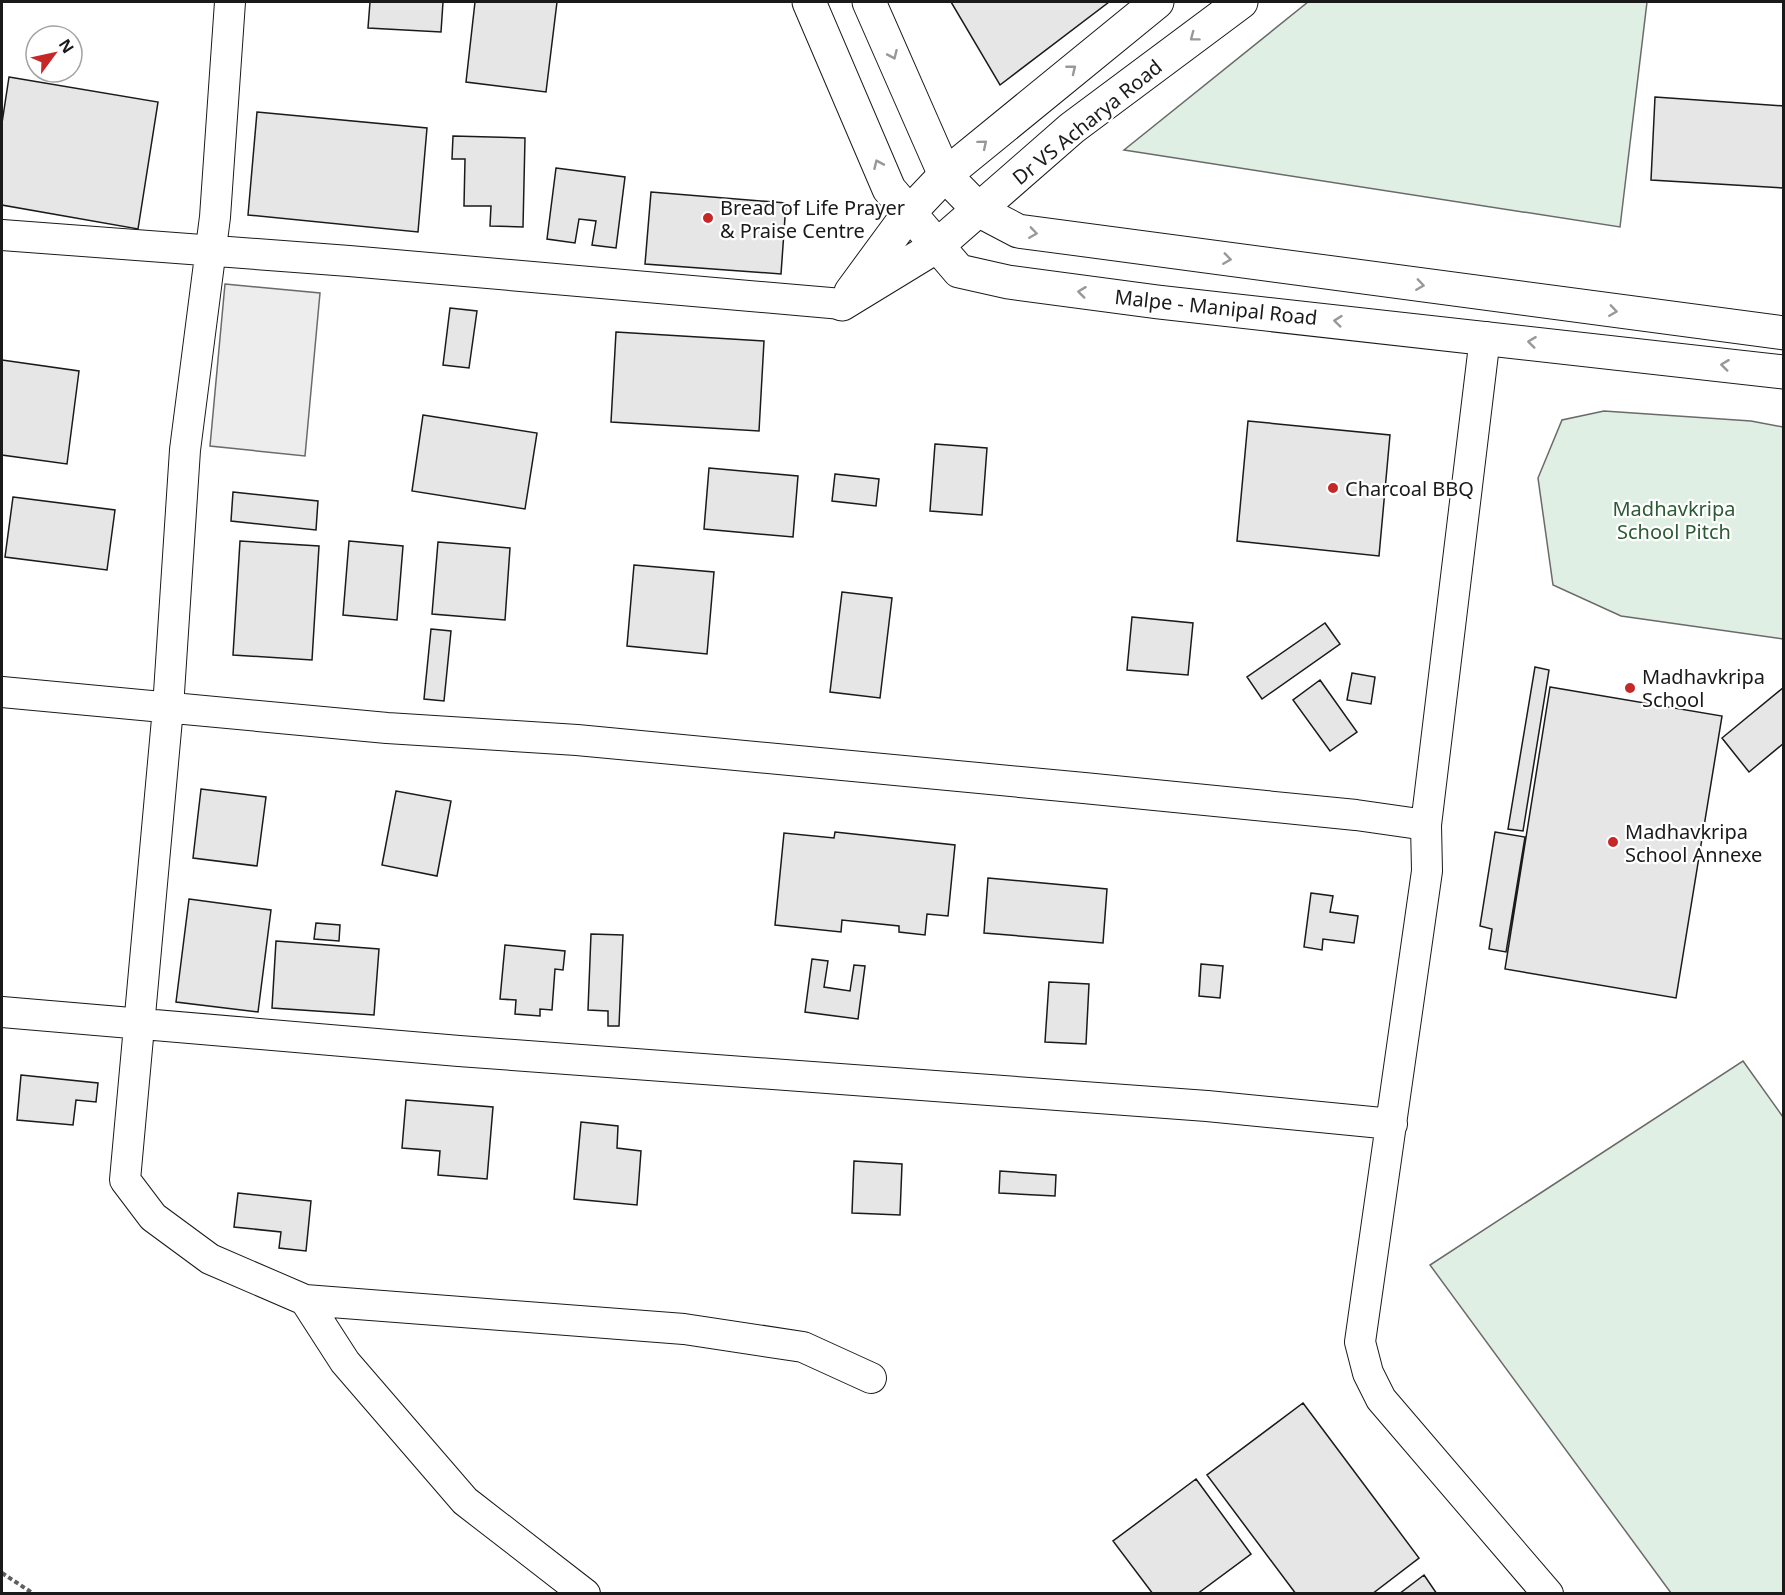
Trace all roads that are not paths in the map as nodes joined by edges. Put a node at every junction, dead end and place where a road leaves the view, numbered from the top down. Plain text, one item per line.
1 (230, 2) edge
2 (809, 2) edge
3 (869, 2) edge
4 (1157, 2) edge
5 (1241, 2) edge
6 (945, 175) junction
7 (980, 211) junction
8 (909, 213) junction
9 (2, 235) edge
10 (937, 246) junction
11 (211, 250) junction
12 (842, 304) junction
13 (1784, 333) edge
14 (1485, 337) junction
15 (1784, 372) edge
16 (2, 692) edge
17 (168, 708) junction
18 (1426, 825) junction
19 (2, 1012) edge
20 (139, 1024) junction
21 (1392, 1124) junction
22 (305, 1300) junction
23 (871, 1377) dead end
24 (585, 1593) edge
25 (1548, 1593) edge

1 - 11 street
8 -> 2 main road, Malpe - Manipal Road
3 -> 6 main road
6 -> 4 main road
5 -> 7 main road, Dr VS Acharya Road
6 - 7 main road
6 - 8 main road
7 - 10 main road, Dr VS Acharya Road
7 -> 13 main road
8 - 10 main road, Malpe - Manipal Road
8 - 12 main road
9 - 11 street
10 - 12 main road, Dr VS Acharya Road
14 -> 10 main road, Malpe - Manipal Road
11 - 12 street
11 - 17 street
15 -> 14 main road, Malpe - Manipal Road
14 - 18 street
16 - 17 street
17 - 18 street
17 - 20 street
18 - 21 street
19 - 20 street
20 - 21 street
20 - 22 street
21 - 25 street
22 - 23 street
22 - 24 street

